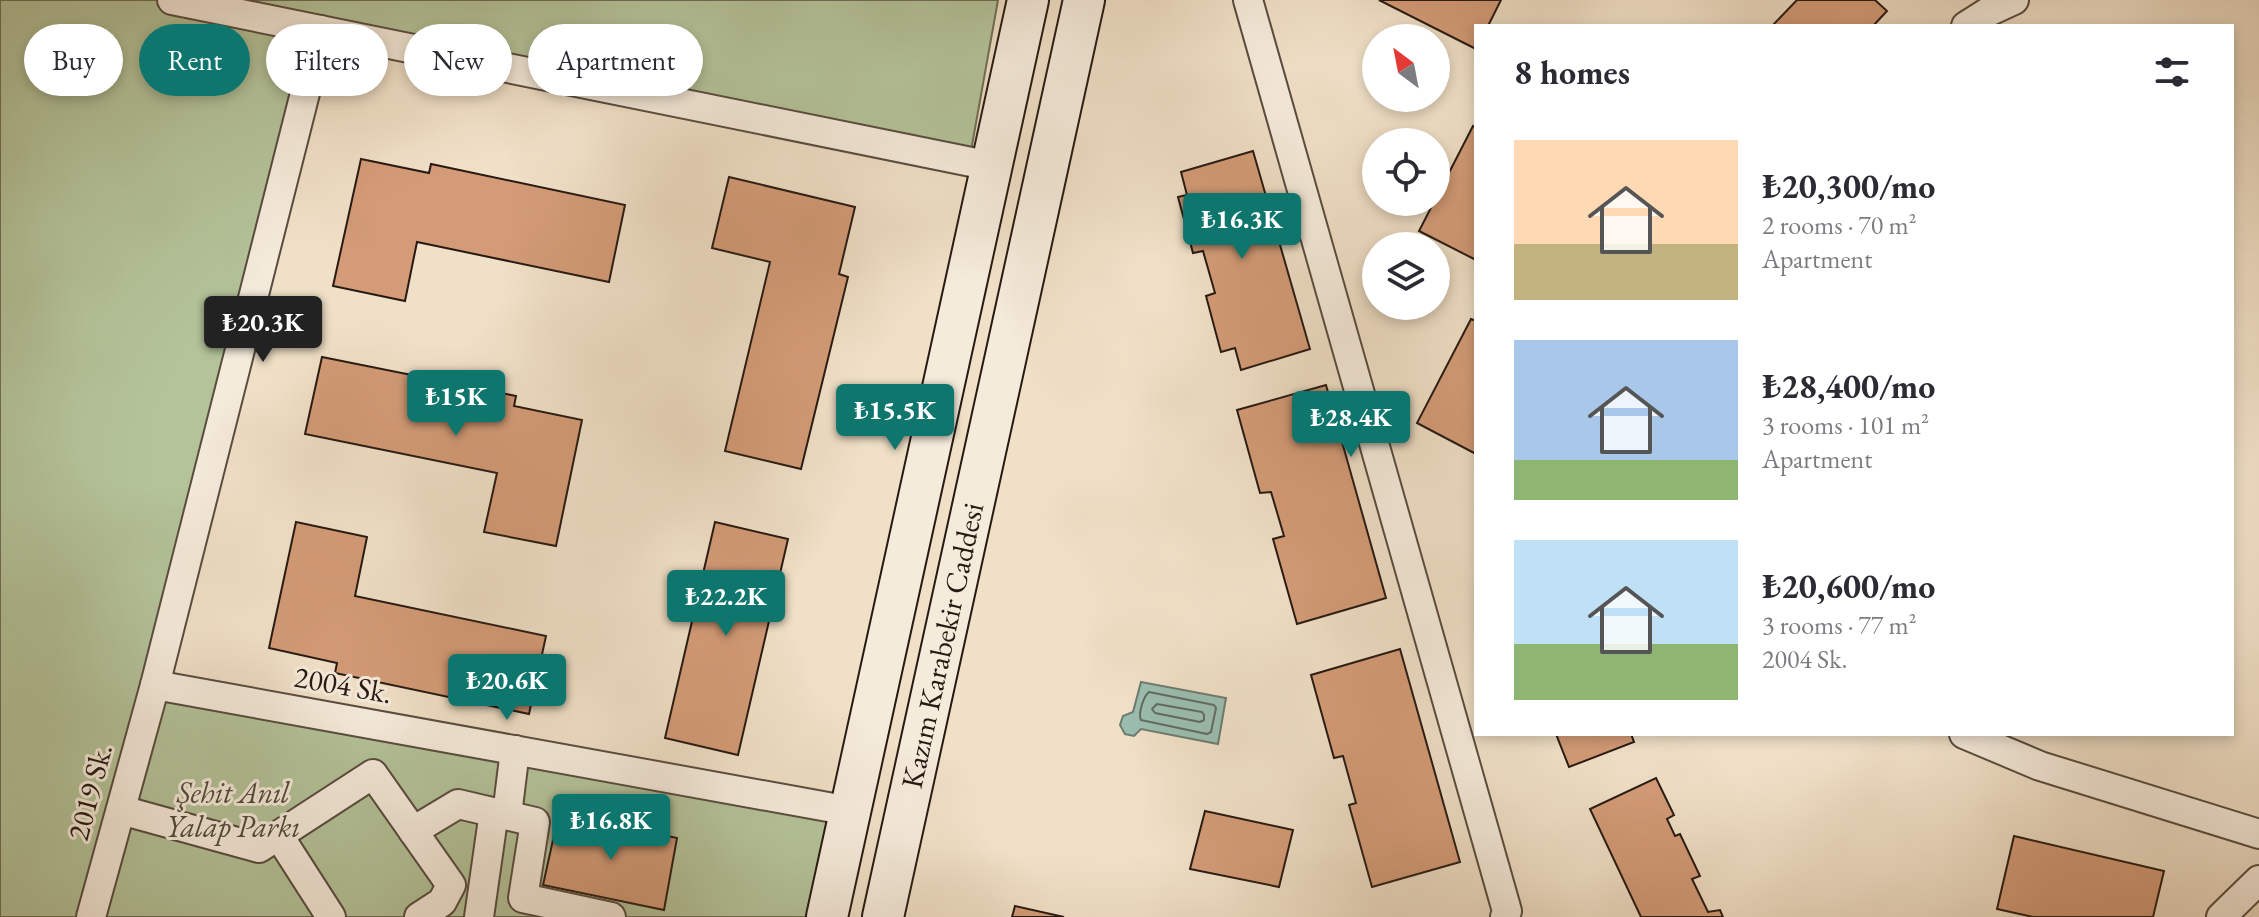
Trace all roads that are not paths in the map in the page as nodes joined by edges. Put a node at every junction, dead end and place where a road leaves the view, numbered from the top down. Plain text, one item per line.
1 (172, 0) edge
2 (1028, 0) edge
3 (1084, 0) edge
4 (1248, 0) edge
5 (2014, 0) edge
6 (291, 24) edge
7 (1969, 24) edge
8 (388, 44) edge
9 (304, 96) edge
10 (991, 166) junction
11 (155, 685) junction
12 (1969, 736) edge
13 (515, 750) junction
14 (121, 810) junction
15 (850, 811) junction
16 (500, 814) junction
17 (413, 831) junction
18 (2259, 834) edge
19 (279, 836) junction
20 (2259, 880) edge
21 (91, 917) edge
22 (331, 917) edge
23 (419, 917) edge
24 (479, 917) edge
25 (611, 917) edge
26 (827, 917) edge
27 (883, 917) edge
28 (1505, 917) edge
29 (2221, 917) edge

1 - 6 street
2 - 10 street, Kazım Karabekir Caddesi
3 - 27 street, Kazım Karabekir Caddesi
4 - 28 street
5 - 7 street
8 - 10 street
9 - 11 street, 2019 Sk.
10 - 15 street, Kazım Karabekir Caddesi
11 - 13 street, 2004 Sk.
11 - 14 street, 2019 Sk.
12 - 18 street
13 - 15 street, 2004 Sk.
13 - 16 street
14 - 19 street
14 - 21 street, 2019 Sk.
15 - 26 street, Kazım Karabekir Caddesi
16 - 17 street
16 - 24 street
16 - 25 street
17 - 19 street
17 - 23 street
19 - 22 street
20 - 29 street

